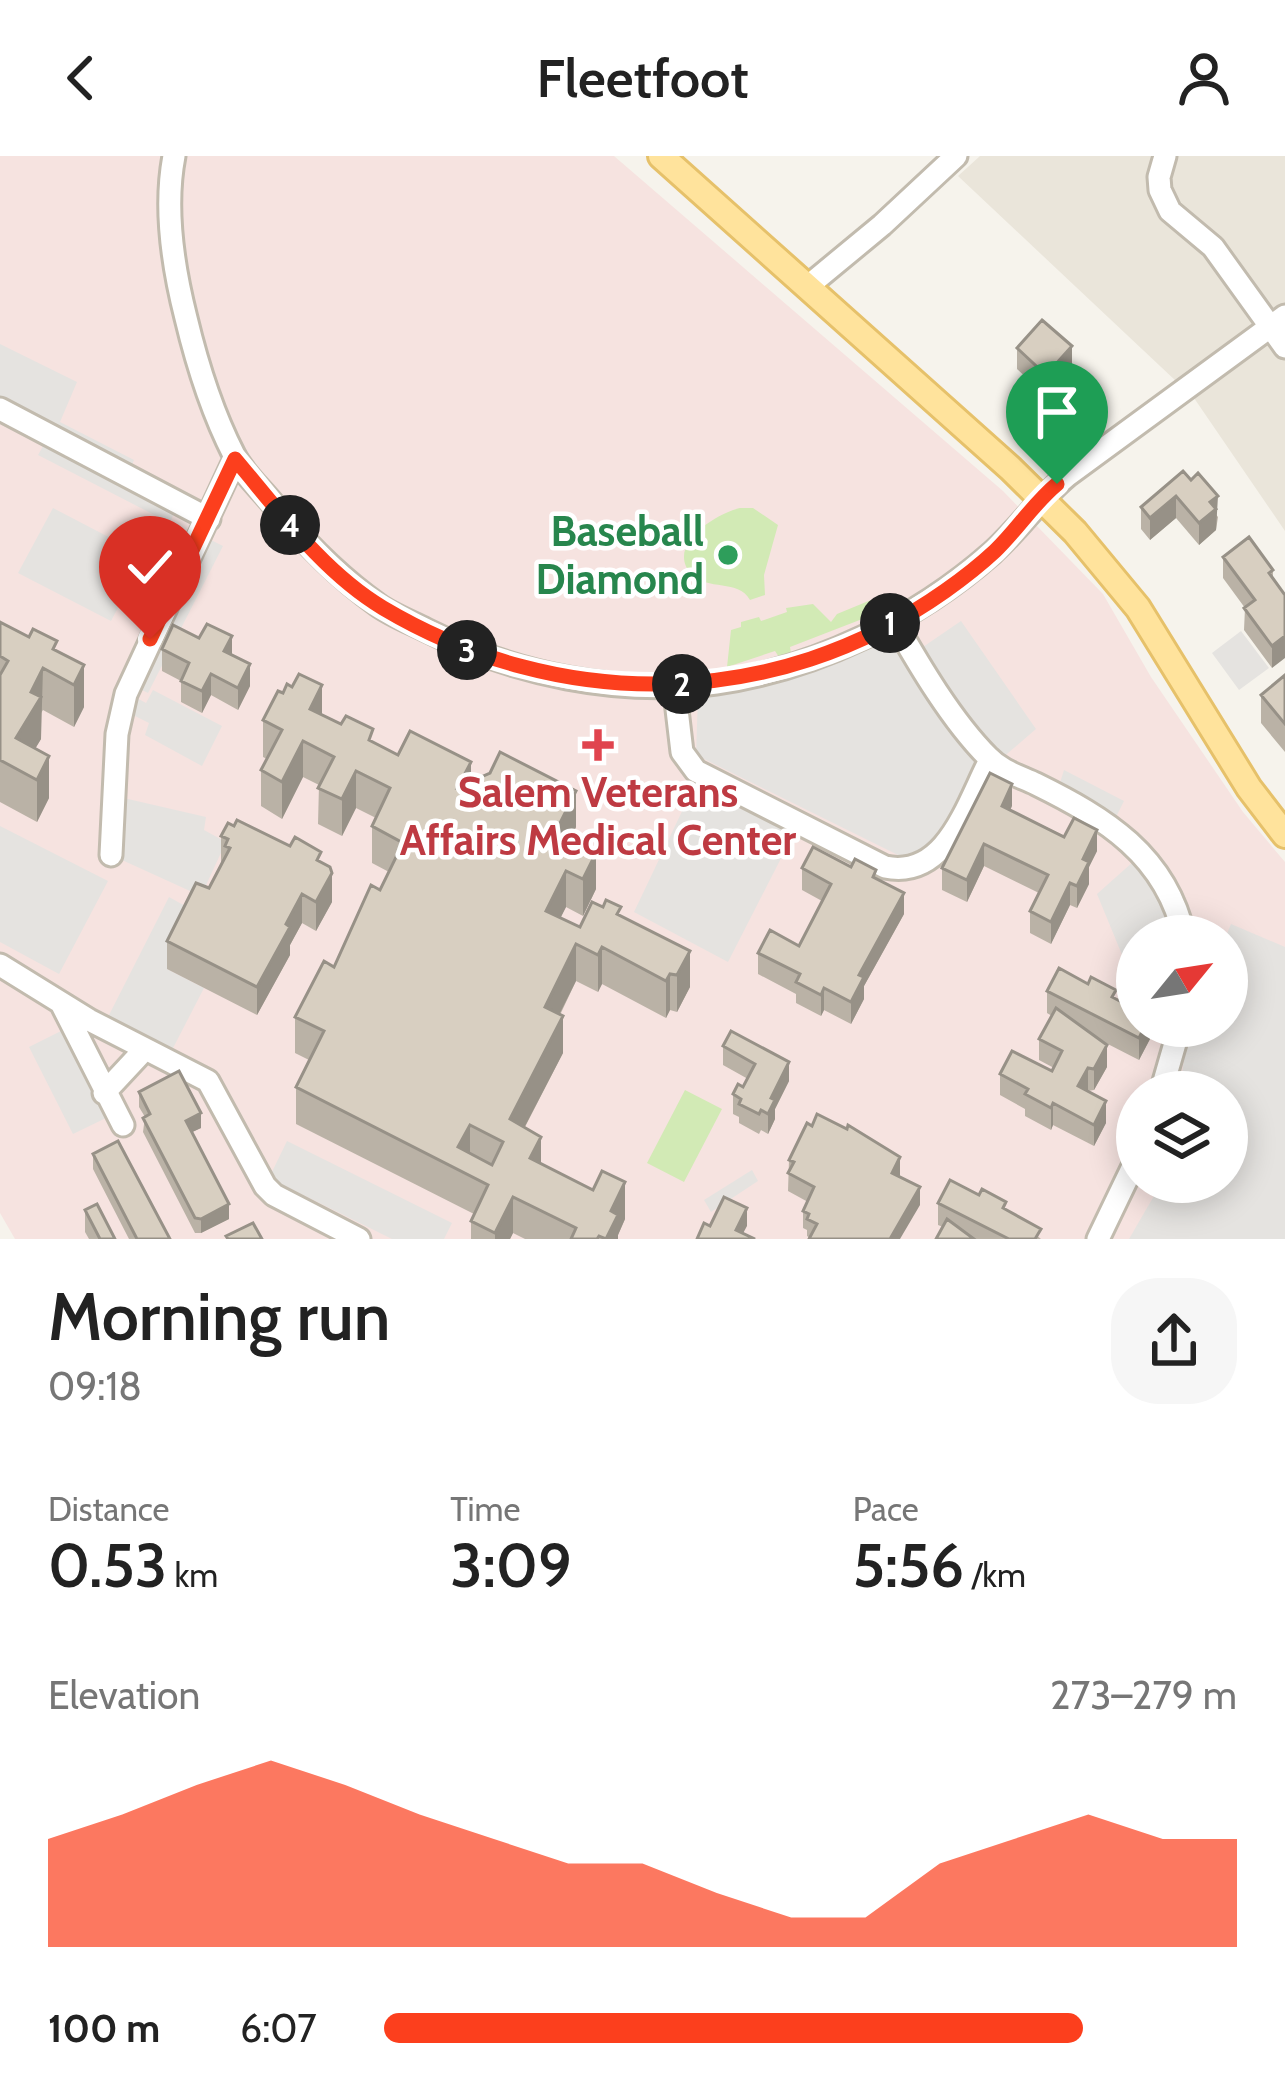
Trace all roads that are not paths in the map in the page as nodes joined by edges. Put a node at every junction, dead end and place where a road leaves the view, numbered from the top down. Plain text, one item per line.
1 (174, 156) edge
2 (662, 156) edge
3 (956, 156) edge
4 (1165, 156) edge
5 (807, 287) junction
6 (1278, 321) edge
7 (1285, 346) edge
8 (0, 409) edge
9 (235, 459) junction
10 (1041, 497) junction
11 (209, 519) junction
12 (894, 621) junction
13 (674, 684) junction
14 (990, 760) junction
15 (1285, 835) edge
16 (111, 855) dead end
17 (1178, 915) edge
18 (0, 965) edge
19 (61, 1002) junction
20 (145, 1048) junction
21 (104, 1093) junction
22 (122, 1125) dead end
23 (1116, 1202) edge
24 (359, 1239) edge
25 (1098, 1239) edge

1 - 9 street
2 - 5 main road
3 - 5 street
4 - 6 street
5 - 10 main road
6 - 7 street
6 - 10 street
8 - 11 street
9 - 11 street
9 - 13 street
10 - 12 street
10 - 15 main road
11 - 16 street
12 - 13 street
12 - 14 street
13 - 14 street
14 - 17 street
18 - 19 street
19 - 20 street
19 - 21 street
20 - 21 street
20 - 24 street
21 - 22 street
23 - 25 street

